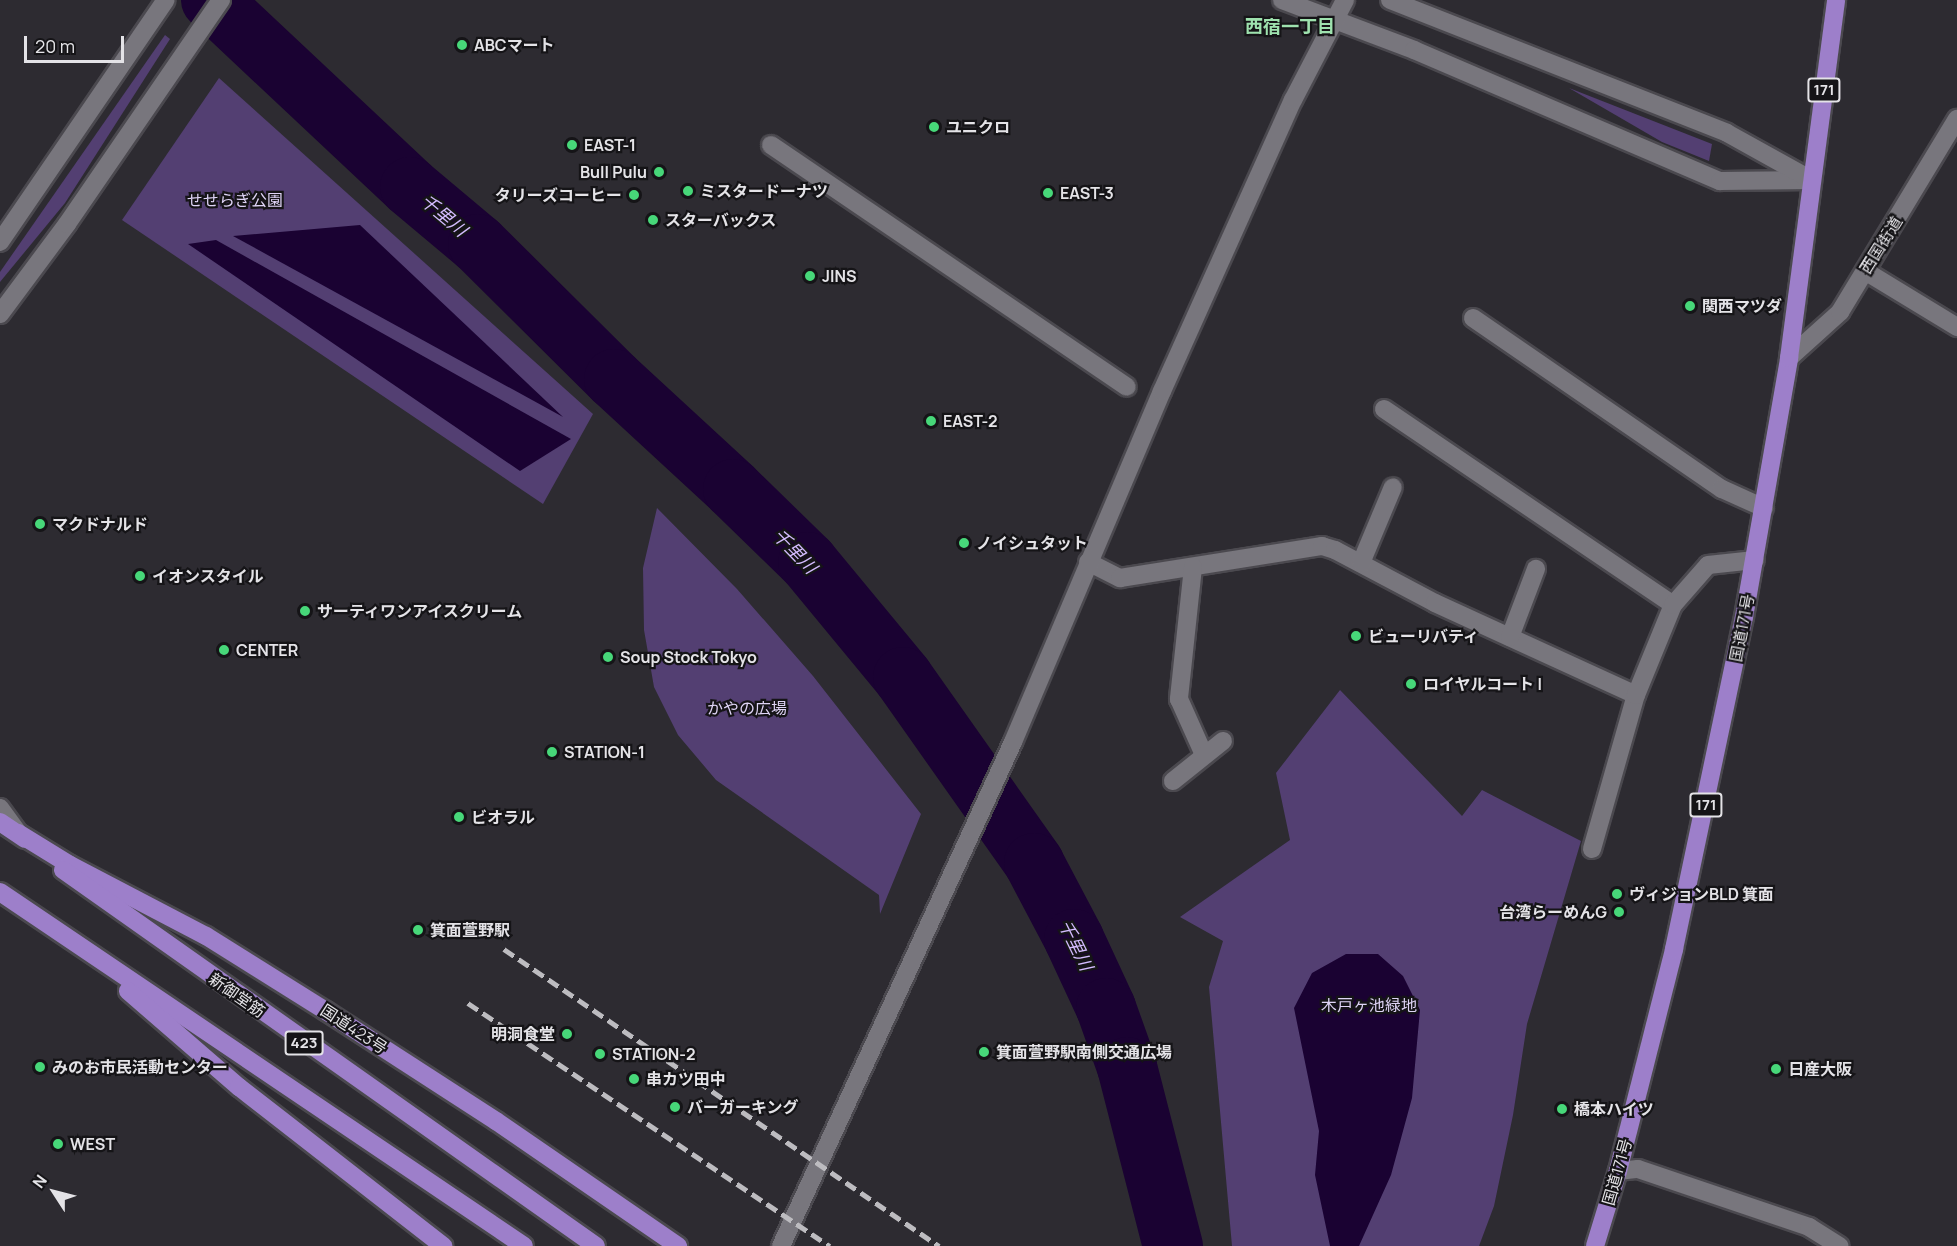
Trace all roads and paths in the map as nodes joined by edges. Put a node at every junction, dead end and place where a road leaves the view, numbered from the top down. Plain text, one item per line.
1 (221, 0) edge
2 (1282, 0) edge
3 (1344, 0) edge
4 (1390, 0) edge
5 (1836, 0) edge
6 (162, 6) edge
7 (1334, 20) junction
8 (1955, 128) edge
9 (771, 145) dead end
10 (1812, 180) junction
11 (0, 242) edge
12 (1865, 271) junction
13 (0, 314) edge
14 (1473, 318) dead end
15 (1957, 327) edge
16 (1790, 358) junction
17 (1127, 387) dead end
18 (1384, 409) dead end
19 (1393, 487) dead end
20 (1764, 508) junction
21 (1755, 560) junction
22 (1088, 562) junction
23 (1361, 563) junction
24 (1193, 567) junction
25 (1536, 569) dead end
26 (1673, 605) junction
27 (1510, 637) junction
28 (1636, 695) junction
29 (1223, 741) dead end
30 (1204, 754) junction
31 (1173, 781) dead end
32 (0, 808) edge
33 (0, 822) edge
34 (18, 833) junction
35 (1592, 849) dead end
36 (0, 892) edge
37 (80, 947) junction
38 (1618, 1171) junction
39 (443, 1246) edge
40 (524, 1246) edge
41 (596, 1246) edge
42 (678, 1246) edge
43 (781, 1246) edge
44 (1595, 1246) edge
45 (1839, 1246) edge

1 - 13 street
2 - 7 street
3 - 7 street
4 - 10 street
5 - 10 highway, 国道171号 / 171
6 - 11 street
7 - 10 street
7 - 22 street
8 - 12 street, 西国街道
9 - 17 street
10 - 16 highway, 国道171号 / 171
12 - 15 street
12 - 16 street, 西国街道
14 - 20 street
16 - 20 highway, 国道171号 / 171
18 - 26 street
19 - 23 street
20 - 21 highway, 国道171号 / 171
21 - 26 street
21 - 38 highway, 国道171号 / 171
22 - 24 street
22 - 43 street
23 - 24 street
23 - 27 street
24 - 30 street
25 - 27 street
26 - 28 street
27 - 28 street
28 - 35 street
29 - 30 street
30 - 31 street
32 - 34 street
33 - 34 highway, 新御堂筋 / 423
34 - 41 highway, 新御堂筋 / 423
34 - 42 highway, 国道423号 / 423
36 - 37 highway
37 - 39 highway
37 - 40 highway
38 - 44 highway, 国道171号 / 171
38 - 45 street

